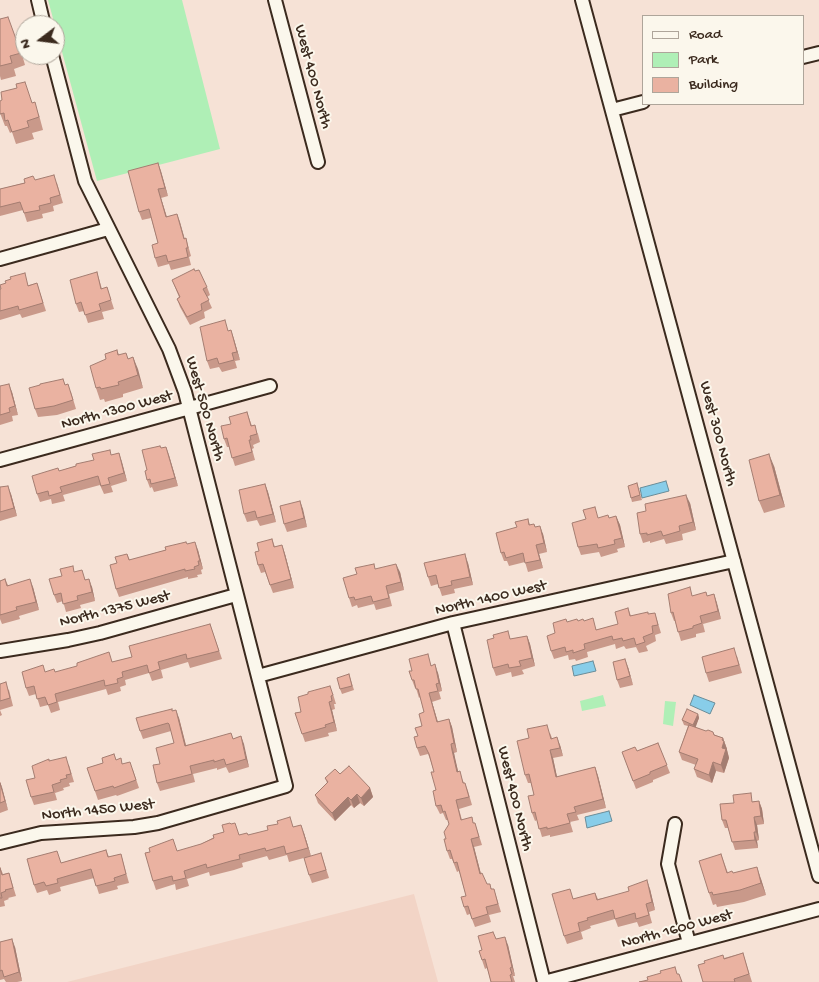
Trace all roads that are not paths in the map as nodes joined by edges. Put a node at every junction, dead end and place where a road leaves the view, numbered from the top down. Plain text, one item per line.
1 (38, 0) edge
2 (275, 0) edge
3 (582, 0) edge
4 (42, 15) edge
5 (819, 53) edge
6 (804, 57) edge
7 (55, 65) edge
8 (642, 102) edge
9 (612, 110) junction
10 (318, 162) dead end
11 (108, 229) junction
12 (0, 259) edge
13 (270, 386) dead end
14 (189, 408) junction
15 (0, 460) edge
16 (734, 562) junction
17 (236, 595) junction
18 (452, 623) junction
19 (0, 651) edge
20 (258, 676) junction
21 (286, 786) joint
22 (675, 824) dead end
23 (0, 843) edge
24 (819, 876) edge
25 (819, 909) edge
26 (690, 943) junction
27 (544, 982) edge

1 - 4 street
2 - 10 street, West 400 North
3 - 9 street, West 300 North
5 - 6 street
7 - 11 street, West 500 North
8 - 9 street
9 - 16 street, West 300 North
11 - 12 street
11 - 14 street, West 500 North
13 - 14 street, North 1300 West
14 - 15 street, North 1300 West
14 - 17 street, West 500 North
16 - 18 street, North 1400 West
16 - 24 street, West 300 North
17 - 19 street, North 1375 West
17 - 20 street, West 500 North
18 - 20 street, North 1400 West
18 - 27 street, West 400 North
20 - 21 street, West 500 North
21 - 23 street, North 1450 West
22 - 26 street
25 - 26 street, North 1600 West
26 - 27 street, North 1600 West

